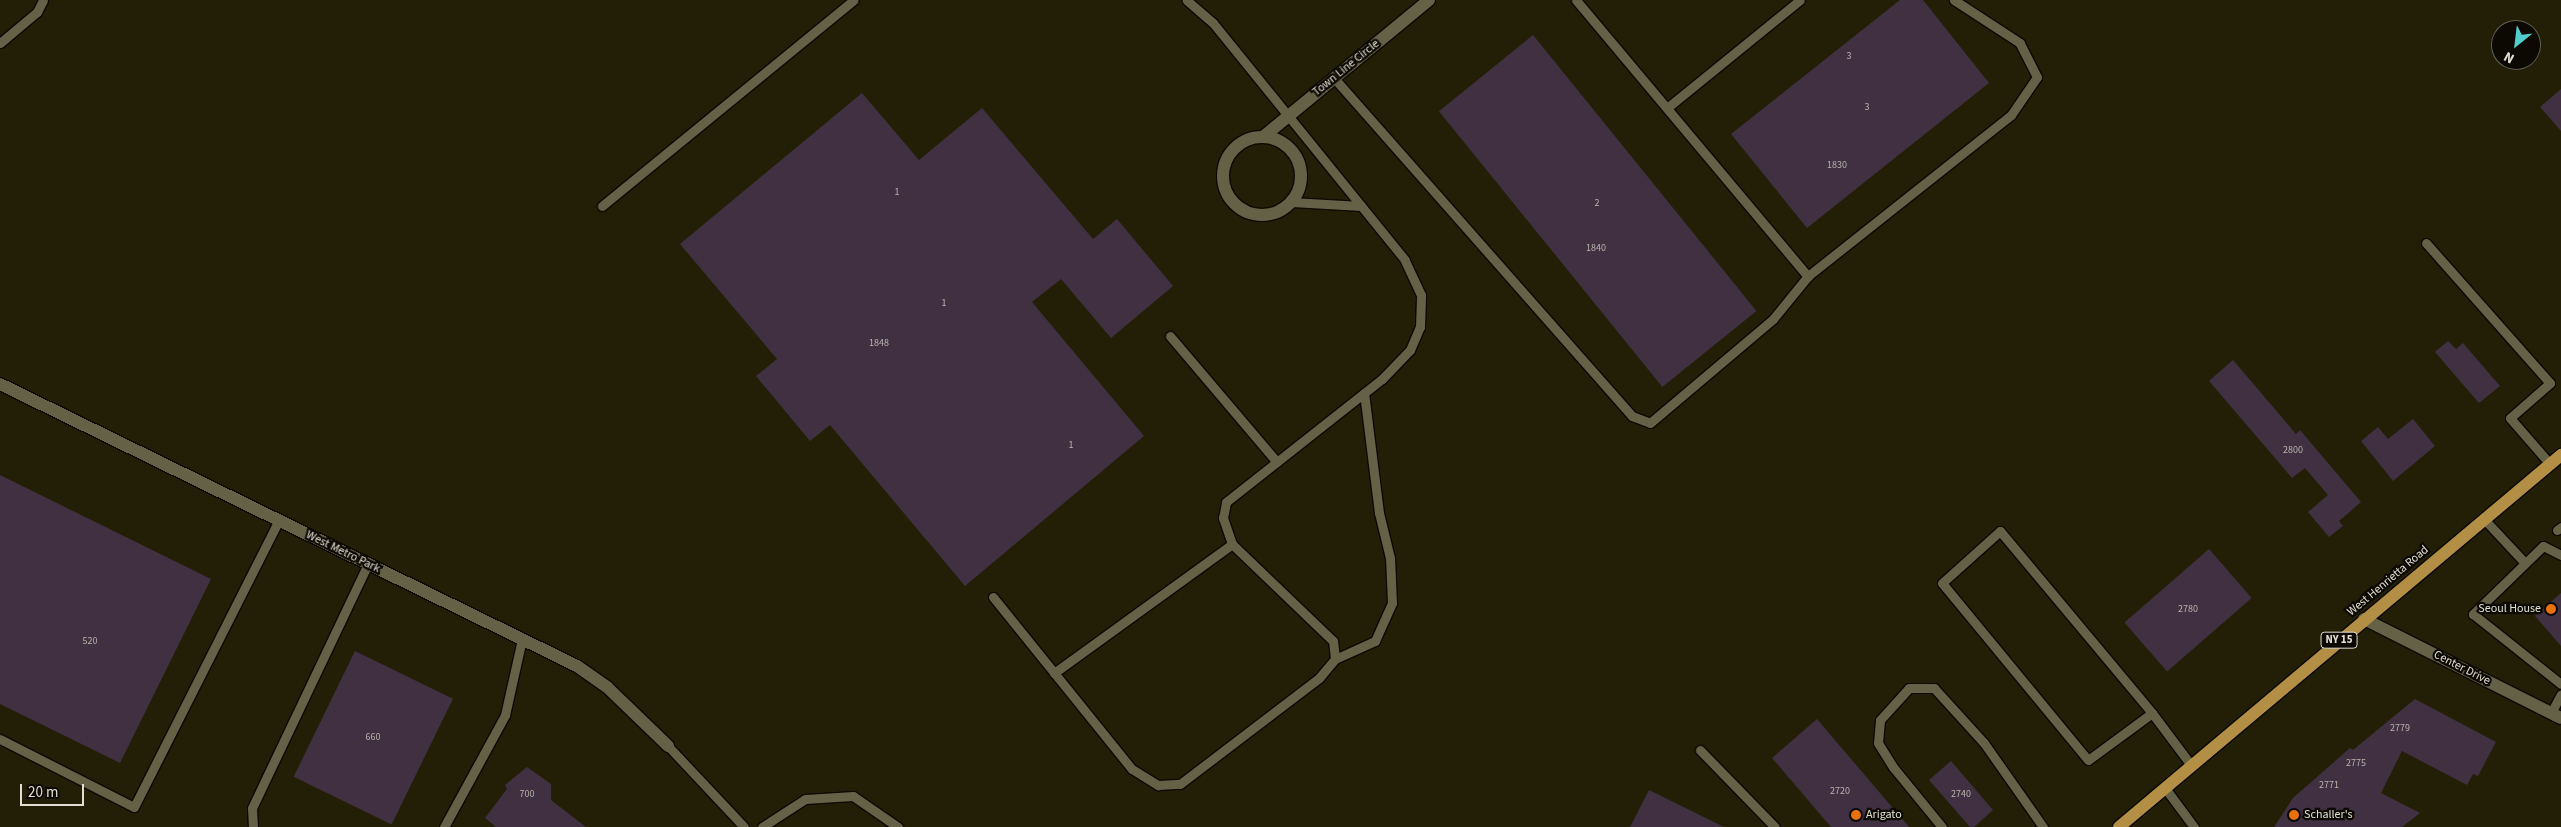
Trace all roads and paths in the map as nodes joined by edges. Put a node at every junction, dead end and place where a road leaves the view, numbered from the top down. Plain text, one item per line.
1 (43, 0) edge
2 (854, 0) edge
3 (1187, 0) edge
4 (1429, 0) edge
5 (1576, 0) edge
6 (1800, 0) edge
7 (1954, 0) edge
8 (0, 44) edge
9 (1334, 78) junction
10 (1667, 108) junction
11 (1288, 116) junction
12 (1264, 137) junction
13 (1292, 202) junction
14 (602, 206) dead end
15 (1361, 206) junction
16 (2426, 243) dead end
17 (1808, 276) junction
18 (1170, 336) dead end
19 (0, 384) edge
20 (1364, 393) junction
21 (2561, 455) edge
22 (1277, 462) junction
23 (2550, 464) junction
24 (2484, 518) junction
25 (278, 520) junction
26 (1232, 544) junction
27 (2561, 556) edge
28 (2525, 563) junction
29 (368, 564) junction
30 (993, 597) dead end
31 (2364, 619) junction
32 (522, 639) junction
33 (1335, 659) junction
34 (1054, 672) junction
35 (2561, 684) edge
36 (2561, 694) edge
37 (2152, 713) junction
38 (2556, 715) edge
39 (0, 739) edge
40 (668, 746) joint
41 (1700, 750) dead end
42 (2192, 766) junction
43 (2165, 788) junction
44 (253, 827) edge
45 (444, 827) edge
46 (744, 827) edge
47 (762, 827) edge
48 (898, 827) edge
49 (1775, 827) edge
50 (1942, 827) edge
51 (2043, 827) edge
52 (2119, 827) edge
53 (2194, 827) edge

1 - 8 lane
2 - 14 lane
3 - 11 lane
4 - 9 street, Town Line Circle
5 - 10 lane
6 - 10 lane
7 - 17 lane
9 - 11 street, Town Line Circle
9 - 17 lane
10 - 17 lane
11 - 12 street, Town Line Circle
11 - 15 lane
12 - 13 street
12 - 13 street, Town Line Circle
13 - 15 lane
15 - 20 lane
16 - 23 lane
18 - 22 lane
19 - 25 street, West Metro Park
20 - 22 lane
20 - 33 lane
21 - 23 main road, West Henrietta Road / NY 15
22 - 26 lane
23 - 24 main road, West Henrietta Road / NY 15
24 - 28 lane
24 - 31 main road, West Henrietta Road / NY 15
25 - 29 street, West Metro Park
25 - 39 lane
26 - 33 lane
26 - 34 lane
27 - 28 lane
28 - 35 lane
29 - 32 street, West Metro Park
29 - 44 lane
30 - 34 lane
31 - 38 street, Center Drive
31 - 42 main road, West Henrietta Road / NY 15
32 - 40 street, West Metro Park
32 - 45 lane
33 - 34 lane
36 - 38 lane
37 - 37 lane
37 - 42 lane
40 - 46 lane
41 - 49 lane
42 - 43 main road, West Henrietta Road / NY 15
43 - 52 main road, West Henrietta Road / NY 15
43 - 53 lane
47 - 48 lane
50 - 51 lane

